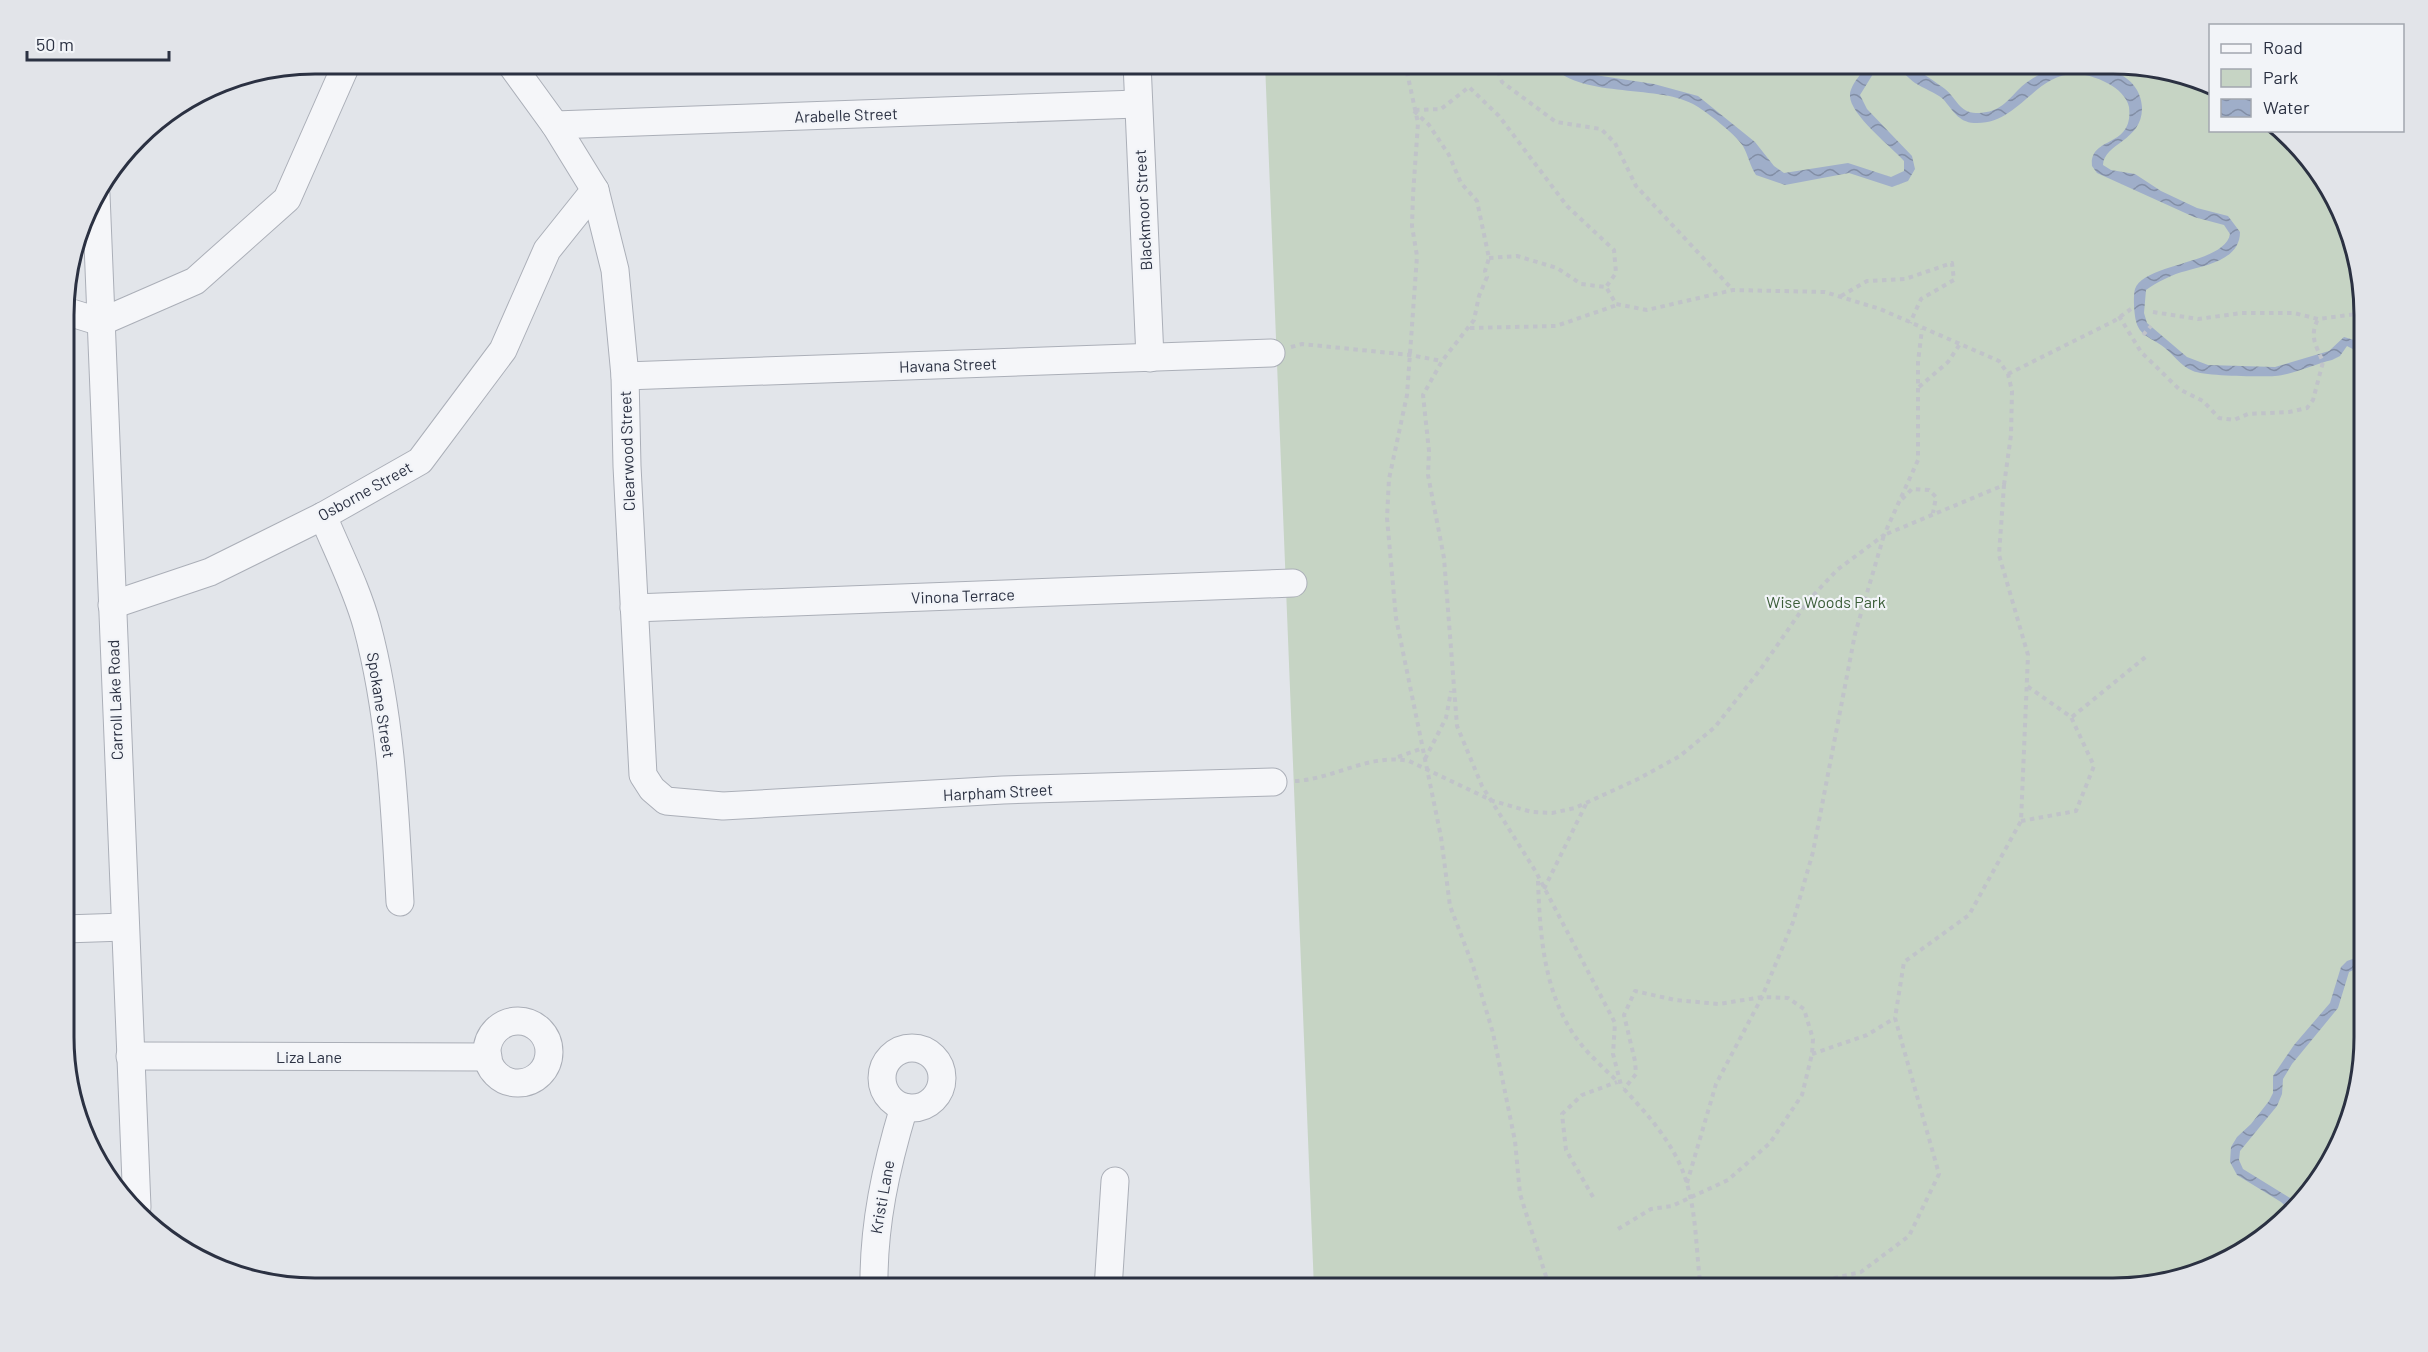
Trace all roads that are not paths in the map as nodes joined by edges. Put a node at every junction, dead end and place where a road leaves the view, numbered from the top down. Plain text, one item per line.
1 (342, 74) edge
2 (518, 74) edge
3 (1137, 74) edge
4 (1137, 104) junction
5 (555, 125) junction
6 (595, 190) junction
7 (97, 211) edge
8 (74, 314) edge
9 (101, 322) junction
10 (1271, 353) road end
11 (1150, 358) junction
12 (624, 376) junction
13 (323, 516) junction
14 (1293, 583) dead end
15 (112, 605) junction
16 (634, 608) junction
17 (1273, 782) road end
18 (723, 806) joint
19 (400, 902) dead end
20 (124, 927) junction
21 (74, 929) edge
22 (130, 1056) junction
23 (488, 1057) dead end
24 (904, 1107) dead end
25 (1115, 1181) dead end
26 (137, 1200) edge
27 (874, 1279) edge
28 (1109, 1279) edge

1 - 9 street
2 - 5 street, Clearwood Street
3 - 4 street, Blackmoor Street
4 - 5 street, Arabelle Street
4 - 11 street, Blackmoor Street
5 - 6 street, Clearwood Street
6 - 12 street, Clearwood Street
6 - 13 street, Osborne Street
7 - 9 street, Carroll Lake Road
8 - 9 street
9 - 15 street, Carroll Lake Road
10 - 11 street, Havana Street
11 - 12 street, Havana Street
12 - 16 street, Clearwood Street
13 - 15 street, Osborne Street
13 - 19 street, Spokane Street
14 - 16 street, Vinona Terrace
15 - 20 street, Carroll Lake Road
16 - 18 street, Clearwood Street
17 - 18 street, Harpham Street
20 - 21 street
20 - 22 street, Carroll Lake Road
22 - 23 street, Liza Lane
22 - 26 street, Carroll Lake Road
24 - 27 street, Kristi Lane
25 - 28 street

